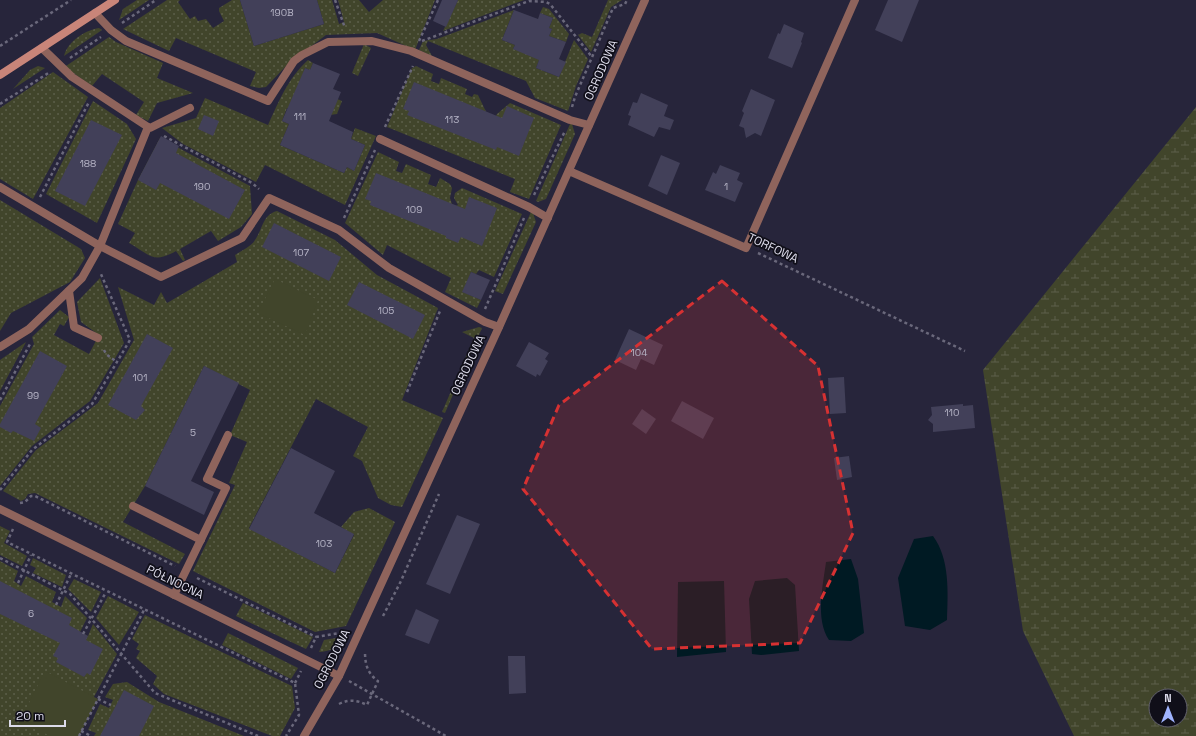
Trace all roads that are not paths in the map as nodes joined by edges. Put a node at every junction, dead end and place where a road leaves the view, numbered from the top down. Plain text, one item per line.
1 (115, 0) edge
2 (645, 0) edge
3 (855, 0) edge
4 (95, 13) junction
5 (42, 48) junction
6 (0, 75) edge
7 (190, 108) dead end
8 (589, 126) junction
9 (149, 127) junction
10 (380, 139) dead end
11 (569, 171) junction
12 (0, 187) edge
13 (548, 218) junction
14 (100, 246) junction
15 (69, 291) junction
16 (499, 327) junction
17 (98, 338) road end
18 (0, 347) edge
19 (228, 436) dead end
20 (133, 506) dead end
21 (0, 509) edge
22 (201, 540) junction
23 (174, 595) junction
24 (339, 676) junction
25 (304, 736) edge

1 - 4 main road
2 - 8 street, OGRODOWA
3 - 11 street, TORFOWA
4 - 5 main road
4 - 8 street
5 - 6 main road
5 - 9 street
7 - 9 street
8 - 11 street, OGRODOWA
9 - 14 street
10 - 13 street
11 - 13 street, OGRODOWA
12 - 14 street
13 - 16 street, OGRODOWA
14 - 15 street
14 - 16 street
15 - 17 street
15 - 18 street
16 - 24 street, OGRODOWA
19 - 22 street
20 - 22 street
21 - 23 street, PÓŁNOCNA
22 - 23 street
23 - 24 street, PÓŁNOCNA
24 - 25 street, OGRODOWA

